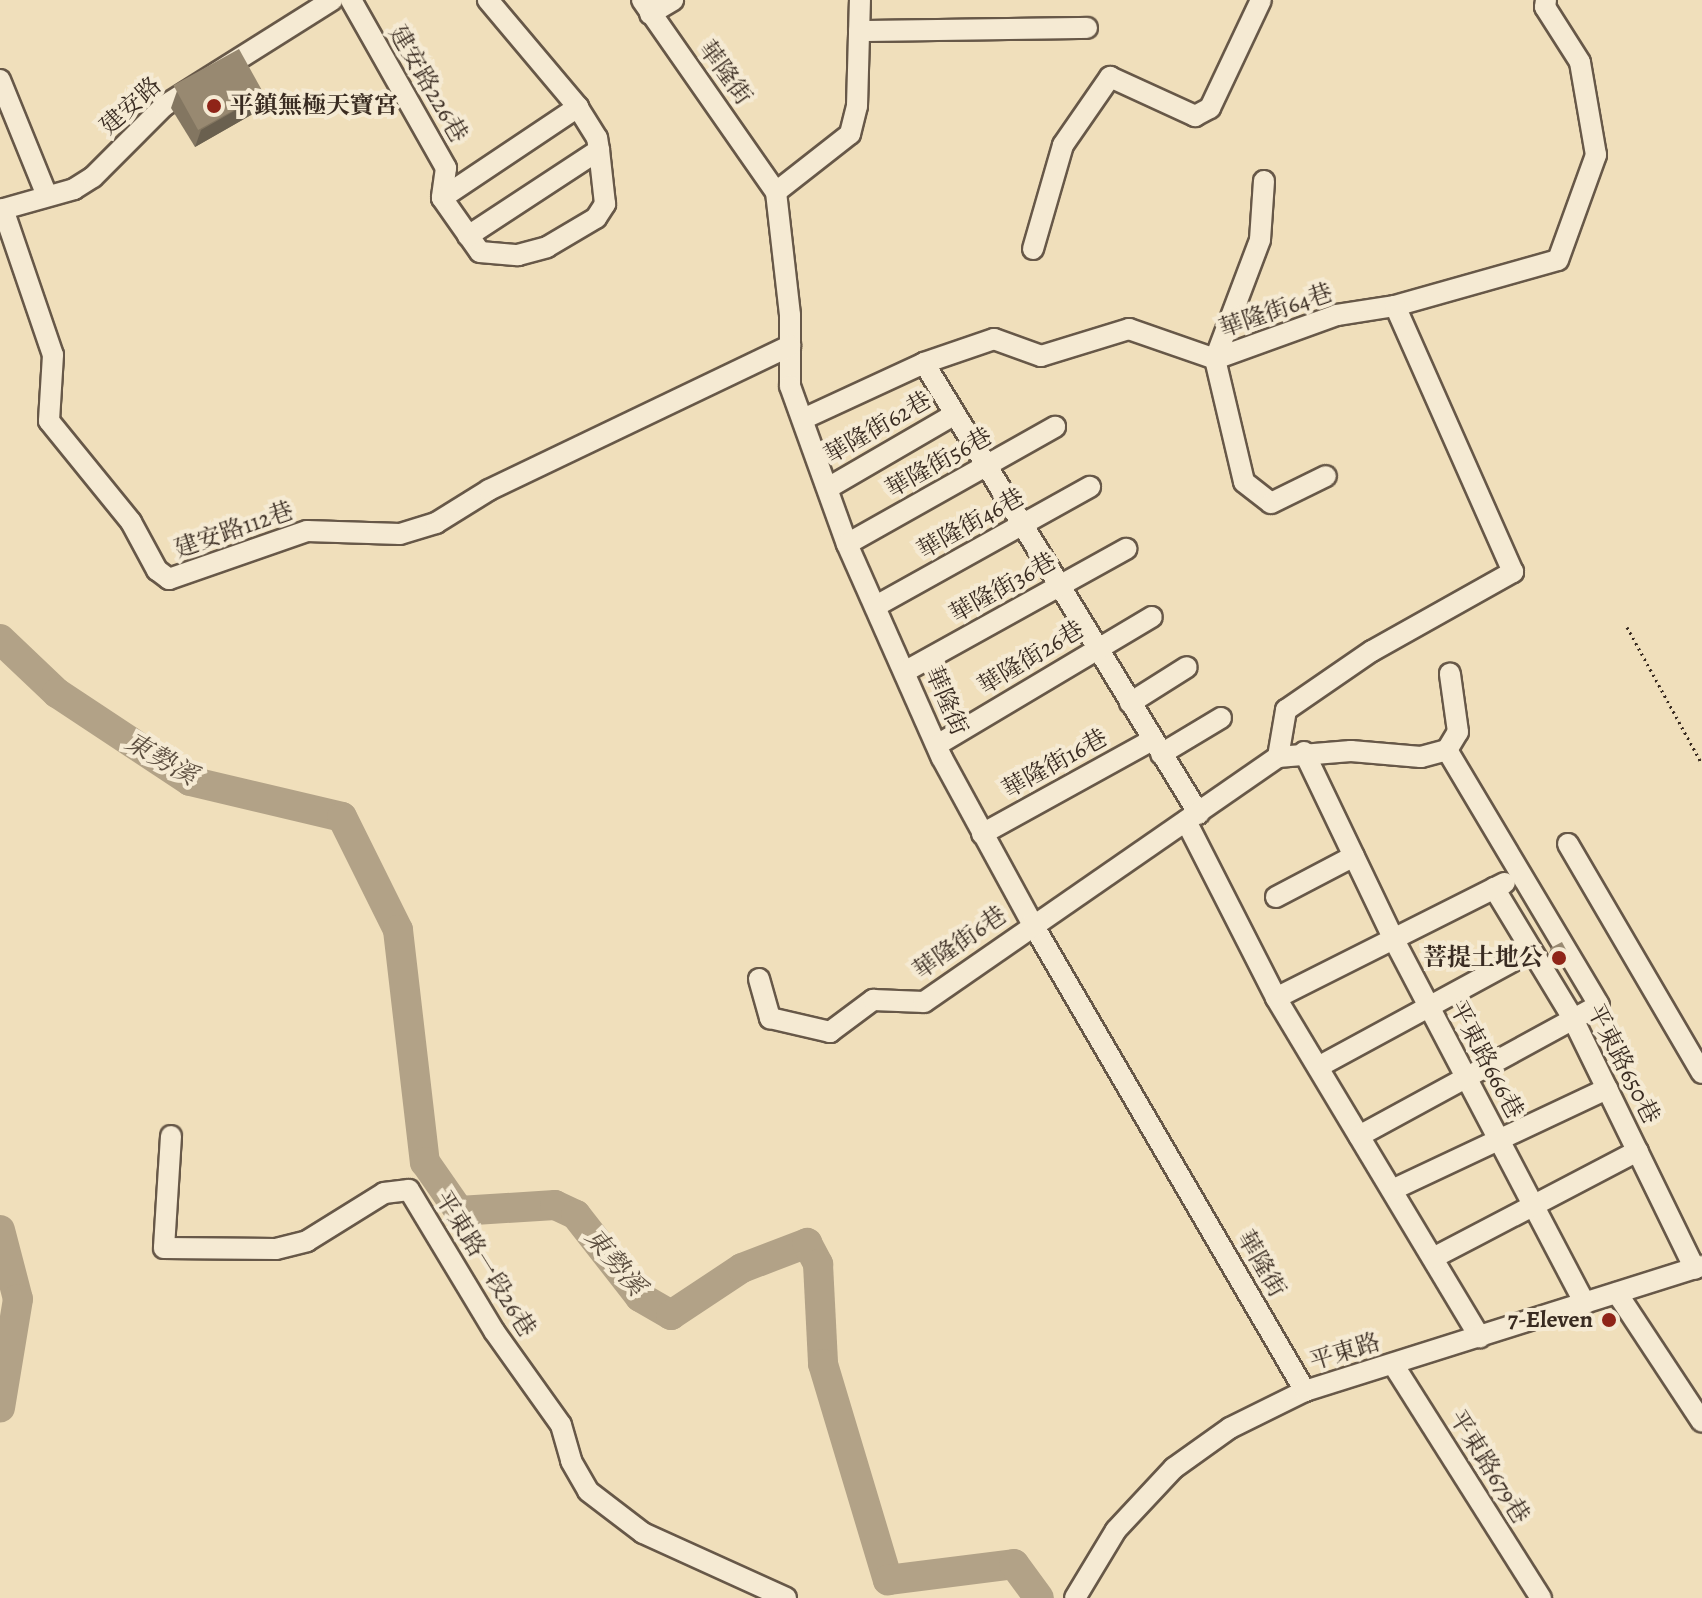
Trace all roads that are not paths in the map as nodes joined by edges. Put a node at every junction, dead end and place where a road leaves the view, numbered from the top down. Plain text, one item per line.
1 (332, 0) edge
2 (351, 0) edge
3 (488, 0) edge
4 (673, 0) edge
5 (860, 0) edge
6 (1261, 0) edge
7 (1546, 0) edge
8 (646, 7) edge
9 (1087, 28) dead end
10 (859, 31) junction
11 (0, 80) edge
12 (578, 107) junction
13 (599, 150) junction
14 (1264, 181) dead end
15 (776, 192) junction
16 (47, 196) junction
17 (442, 198) junction
18 (1, 209) edge
19 (468, 236) junction
20 (1033, 249) dead end
21 (1395, 306) junction
22 (790, 346) junction
23 (1215, 359) junction
24 (924, 363) junction
25 (955, 414) junction
26 (803, 419) junction
27 (1055, 427) dead end
28 (983, 468) junction
29 (1326, 476) dead end
30 (1090, 487) dead end
31 (828, 488) junction
32 (1023, 526) junction
33 (847, 544) junction
34 (1126, 549) dead end
35 (1060, 586) junction
36 (876, 606) junction
37 (1152, 617) dead end
38 (1098, 649) junction
39 (1187, 667) dead end
40 (906, 671) junction
41 (1450, 674) dead end
42 (1130, 703) junction
43 (1221, 718) dead end
44 (937, 745) junction
45 (1157, 747) junction
46 (1447, 750) junction
47 (1304, 752) junction
48 (1278, 757) junction
49 (1193, 818) junction
50 (982, 834) junction
51 (1568, 844) dead end
52 (1354, 856) junction
53 (1519, 876) junction
54 (1494, 888) junction
55 (1276, 897) dead end
56 (1032, 923) junction
57 (1393, 938) junction
58 (1532, 951) junction
59 (759, 979) dead end
60 (1276, 998) junction
61 (1430, 1009) junction
62 (1572, 1017) junction
63 (1318, 1067) junction
64 (1702, 1073) edge
65 (1466, 1076) junction
66 (1607, 1089) junction
67 (171, 1136) dead end
68 (1359, 1136) junction
69 (1499, 1140) junction
70 (1638, 1151) junction
71 (1392, 1190) junction
72 (1533, 1205) junction
73 (1433, 1258) junction
74 (1699, 1267) edge
75 (1617, 1293) junction
76 (1585, 1304) junction
77 (1480, 1337) junction
78 (1393, 1364) junction
79 (1305, 1391) junction
80 (1702, 1422) edge
81 (786, 1598) edge
82 (1075, 1598) edge
83 (1541, 1598) edge

1 - 16 street, 建安路
2 - 17 street, 建安路226巷
3 - 12 street
4 - 8 street
5 - 10 street
6 - 20 street
7 - 21 street, 華隆街64巷
8 - 15 street, 華隆街
9 - 10 street
10 - 15 street
11 - 16 street
12 - 13 street
12 - 17 street
13 - 19 street
13 - 19 street
14 - 23 street
15 - 22 street, 華隆街
16 - 18 street, 建安路
17 - 19 street
18 - 22 street, 建安路112巷
21 - 23 street, 華隆街64巷
21 - 48 street
22 - 26 street, 華隆街
23 - 24 street, 華隆街64巷
23 - 29 street
24 - 25 street
24 - 26 street, 華隆街64巷
25 - 28 street
25 - 31 street, 華隆街62巷
26 - 31 street, 華隆街
27 - 28 street, 華隆街56巷
28 - 32 street
28 - 33 street, 華隆街56巷
30 - 32 street, 華隆街46巷
31 - 33 street, 華隆街
32 - 35 street
32 - 36 street, 華隆街46巷
33 - 36 street, 華隆街
34 - 35 street, 華隆街36巷
35 - 38 street
35 - 40 street, 華隆街36巷
36 - 40 street, 華隆街
37 - 38 street, 華隆街26巷
38 - 42 street
38 - 44 street, 華隆街26巷
39 - 42 street
40 - 44 street, 華隆街
41 - 46 street
42 - 45 street
43 - 45 street, 華隆街16巷
44 - 50 street, 華隆街
45 - 49 street
45 - 50 street, 華隆街16巷
46 - 47 street
46 - 53 street
47 - 48 street
47 - 52 street, 平東路666巷
48 - 49 street, 華隆街6巷
49 - 56 street, 華隆街6巷
49 - 60 street
50 - 56 street, 華隆街
51 - 64 street
52 - 55 street
52 - 57 street, 平東路666巷
53 - 54 street
53 - 62 street
54 - 57 street
54 - 58 street, 平東路650巷
56 - 59 street, 華隆街6巷
56 - 79 street, 華隆街
57 - 60 street
57 - 61 street, 平東路666巷
58 - 61 street
58 - 62 street, 平東路650巷
60 - 63 street
61 - 63 street
61 - 65 street, 平東路666巷
62 - 65 street
62 - 66 street, 平東路650巷
63 - 68 street
65 - 68 street
65 - 69 street, 平東路666巷
66 - 69 street
66 - 70 street, 平東路650巷
67 - 81 street, 平東路一段26巷
68 - 71 street
69 - 71 street
69 - 72 street, 平東路666巷
70 - 72 street
70 - 74 street, 平東路650巷
71 - 73 street
72 - 73 street
72 - 76 street, 平東路666巷
73 - 77 street
74 - 75 street, 平東路
75 - 76 street, 平東路
75 - 80 street
76 - 77 street, 平東路
77 - 78 street, 平東路
78 - 79 street, 平東路
78 - 83 street, 平東路679巷
79 - 82 street, 平東路

